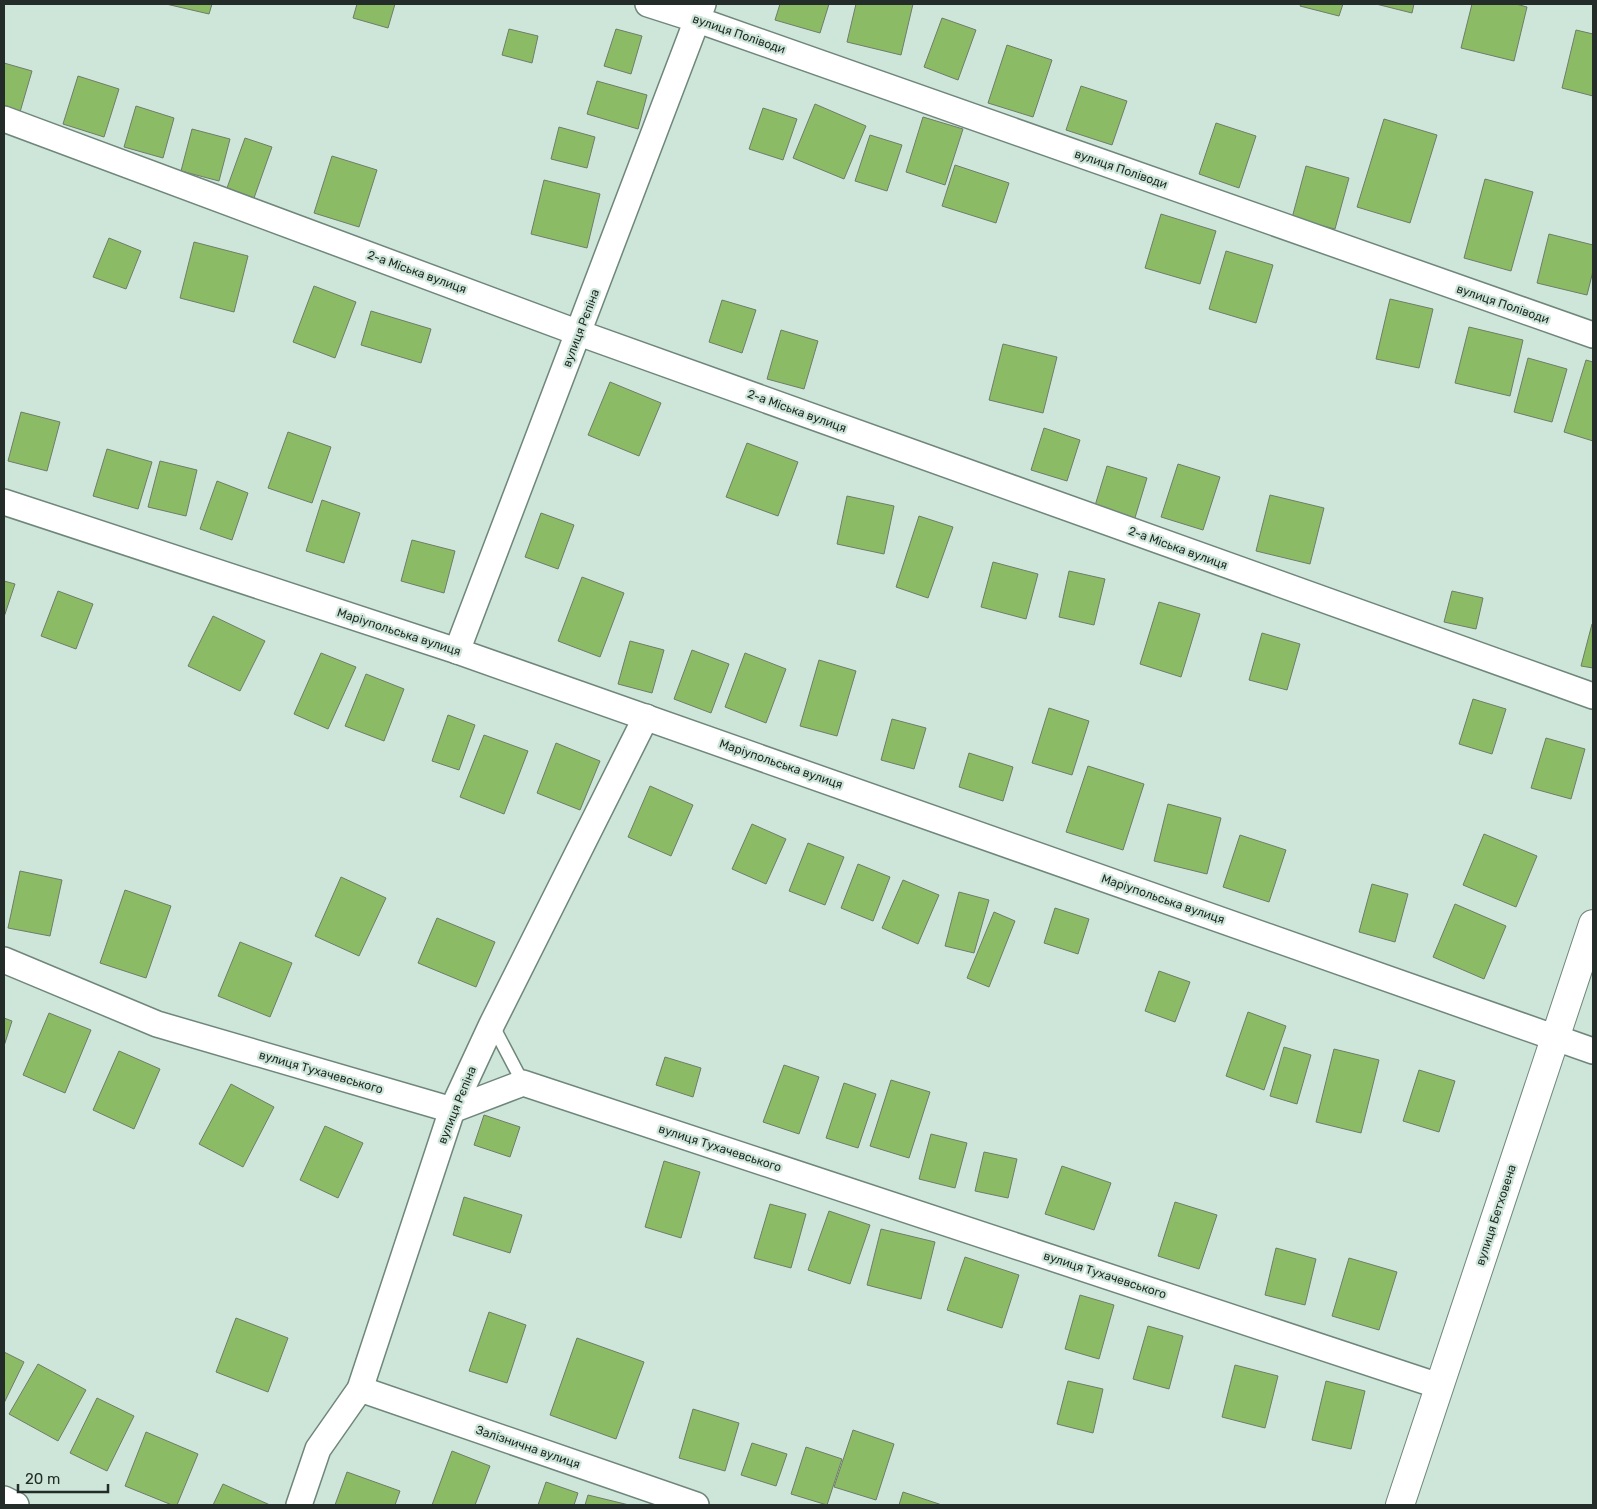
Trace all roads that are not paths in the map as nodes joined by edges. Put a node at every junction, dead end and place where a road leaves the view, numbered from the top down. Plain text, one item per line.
1 (648, 4) edge
2 (701, 12) edge
3 (4, 119) edge
4 (579, 333) junction
5 (1593, 335) edge
6 (4, 502) edge
7 (457, 651) junction
8 (1593, 696) edge
9 (646, 717) junction
10 (1593, 924) edge
11 (4, 960) edge
12 (492, 1024) junction
13 (1555, 1037) junction
14 (1593, 1051) edge
15 (523, 1083) junction
16 (452, 1110) junction
17 (1439, 1386) junction
18 (360, 1389) junction
19 (4, 1499) edge
20 (16, 1505) edge
21 (299, 1505) edge
22 (696, 1505) edge
23 (1400, 1505) edge

1 - 2 street, вулиця Поліводи
2 - 4 street, вулиця Рєпіна
2 - 5 street, вулиця Поліводи
3 - 4 street, 2-а Міська вулиця
4 - 7 street, вулиця Рєпіна
4 - 8 street, 2-а Міська вулиця
6 - 7 street, Маріупольська вулиця
7 - 9 street, Маріупольська вулиця
9 - 12 street, вулиця Рєпіна
9 - 13 street, Маріупольська вулиця
10 - 13 street, вулиця Бетховена
11 - 16 street, вулиця Тухачевського
12 - 15 lane
12 - 16 street, вулиця Рєпіна
13 - 14 street, Маріупольська вулиця
13 - 17 street, вулиця Бетховена
15 - 16 street
15 - 17 street, вулиця Тухачевського
16 - 18 street, вулиця Рєпіна
17 - 23 street, вулиця Бетховена
18 - 21 street, вулиця Рєпіна
18 - 22 street, Залізнична вулиця
19 - 20 street

